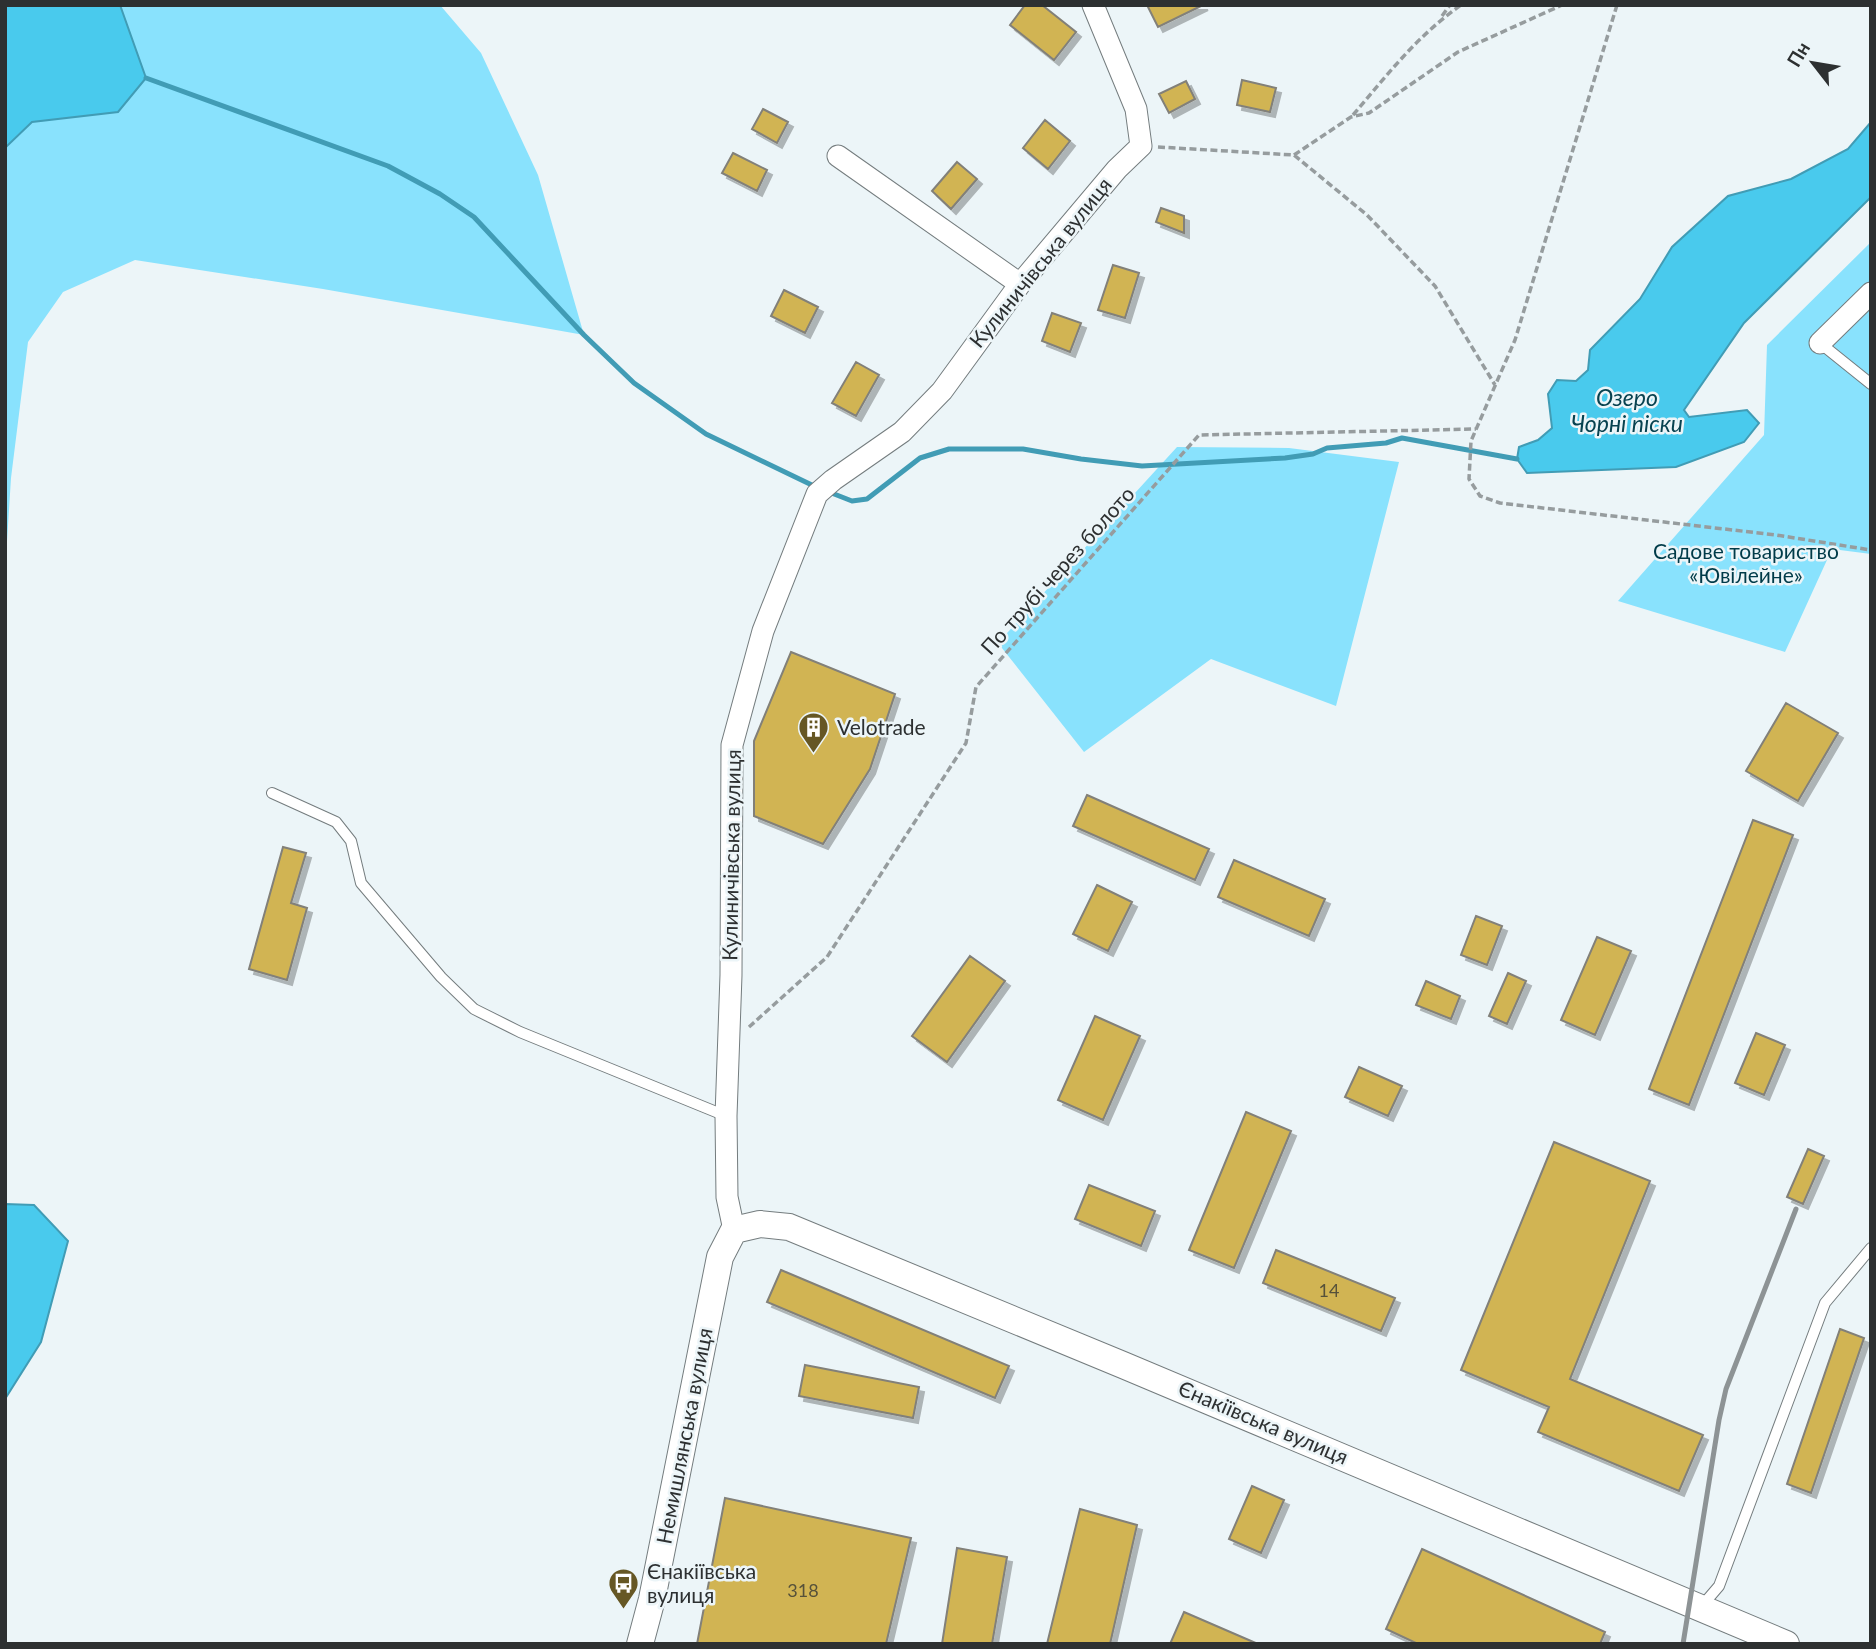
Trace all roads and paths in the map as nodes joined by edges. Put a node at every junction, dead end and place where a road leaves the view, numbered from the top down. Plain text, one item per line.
1 (1093, 5) edge
2 (1450, 5) edge
3 (1461, 5) edge
4 (1562, 5) edge
5 (1617, 5) edge
6 (1439, 21) junction
7 (1351, 117) junction
8 (1141, 146) junction
9 (1294, 155) junction
10 (838, 156) dead end
11 (1020, 284) junction
12 (1871, 293) edge
13 (1820, 343) joint
14 (1871, 384) edge
15 (1495, 385) junction
16 (1476, 429) junction
17 (1871, 550) edge
18 (272, 793) dead end
19 (729, 1045) junction
20 (726, 1116) junction
21 (734, 1230) junction
22 (1871, 1248) edge
23 (1701, 1607) junction
24 (640, 1644) edge
25 (1786, 1644) edge

1 - 8 street
2 - 6 path
3 - 6 path
4 - 7 path
5 - 15 path
6 - 7 path
7 - 9 path
8 - 9 path
8 - 11 street, Кулиничівська вулиця
9 - 15 path
10 - 11 street
11 - 19 street, Кулиничівська вулиця
12 - 13 street
13 - 14 lane
15 - 16 path
16 - 17 path
16 - 19 path, По трубі через болото
18 - 20 lane
19 - 20 street, Кулиничівська вулиця
20 - 21 street, Кулиничівська вулиця
21 - 23 street, Єнакіївська вулиця
21 - 24 street, Немишлянська вулиця
22 - 23 lane
23 - 25 street, Єнакіївська вулиця

